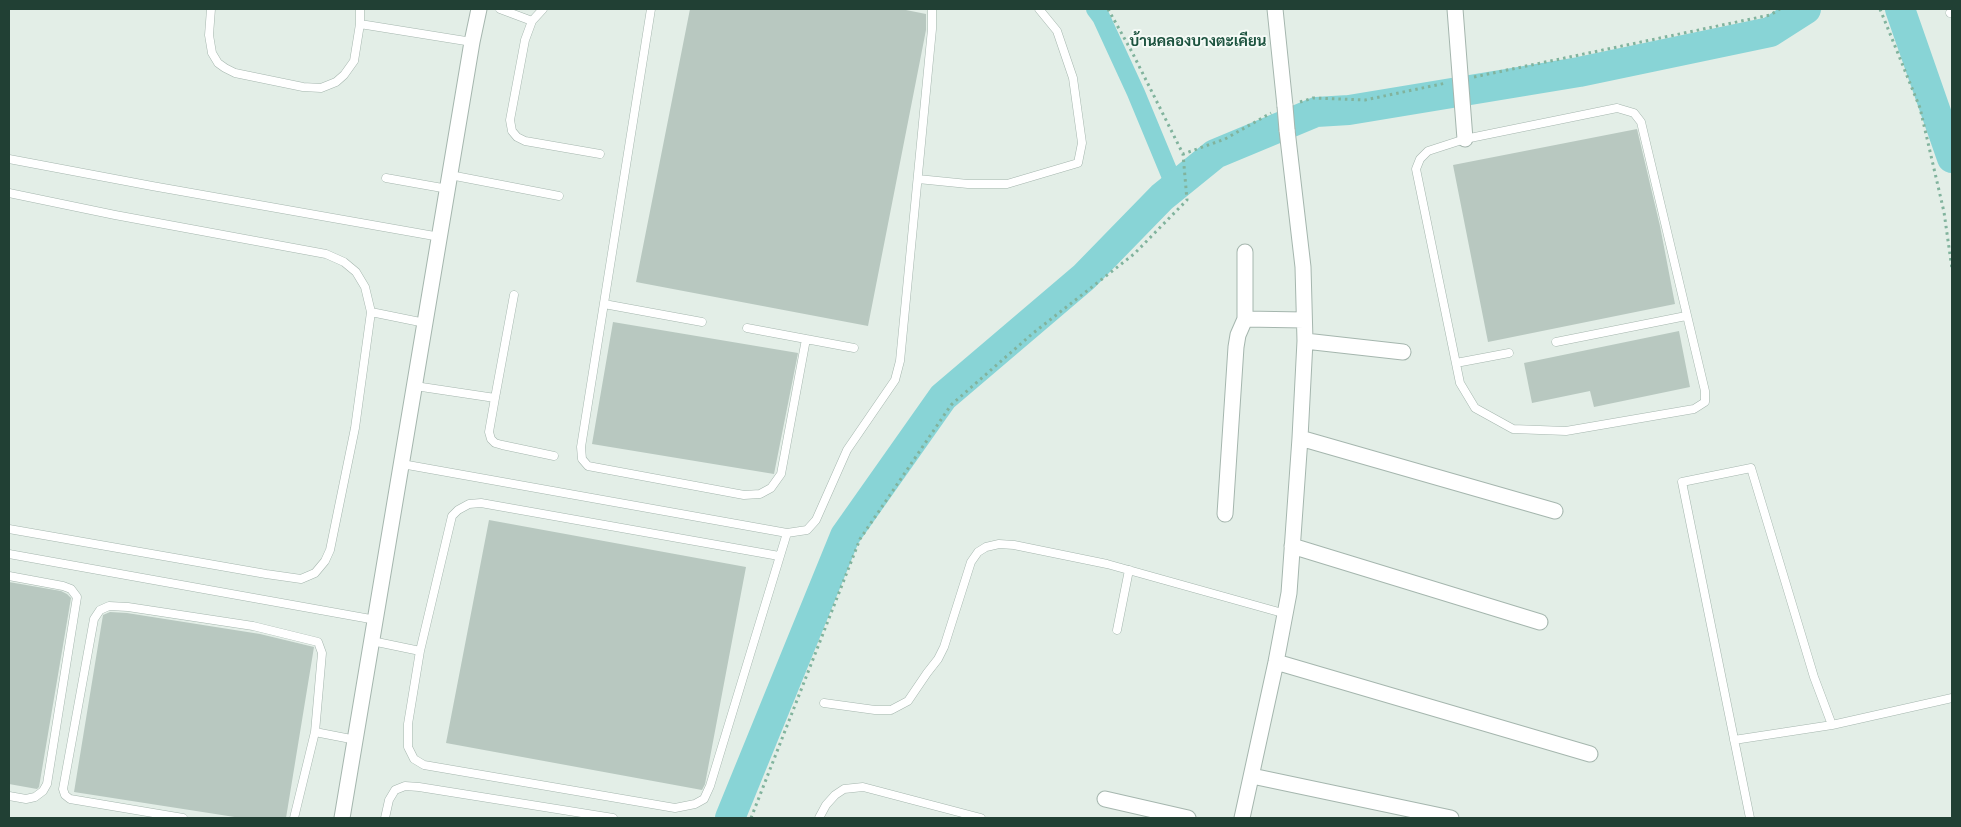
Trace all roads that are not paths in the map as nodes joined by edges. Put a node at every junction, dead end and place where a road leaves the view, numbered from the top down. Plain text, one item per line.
1 (211, 9) edge
2 (360, 9) edge
3 (479, 9) edge
4 (500, 9) edge
5 (543, 9) edge
6 (651, 9) edge
7 (932, 9) edge
8 (1039, 9) edge
9 (1275, 9) edge
10 (1455, 9) edge
11 (532, 21) junction
12 (360, 24) junction
13 (472, 42) junction
14 (1465, 139) junction
15 (600, 154) dead end
16 (9, 159) edge
17 (386, 178) dead end
18 (918, 179) junction
19 (449, 182) junction
20 (9, 193) edge
21 (559, 196) dead end
22 (440, 237) junction
23 (1245, 252) dead end
24 (514, 295) dead end
25 (604, 304) junction
26 (371, 312) junction
27 (1686, 316) junction
28 (1245, 319) junction
29 (1304, 320) junction
30 (702, 322) dead end
31 (425, 323) junction
32 (747, 328) dead end
33 (806, 340) junction
34 (1305, 341) junction
35 (1556, 342) dead end
36 (854, 348) dead end
37 (1403, 352) dead end
38 (1509, 352) dead end
39 (1456, 362) junction
40 (415, 386) junction
41 (495, 398) junction
42 (1300, 438) junction
43 (554, 456) dead end
44 (402, 464) junction
45 (1555, 511) dead end
46 (1225, 514) dead end
47 (9, 529) edge
48 (787, 533) junction
49 (1292, 546) junction
50 (9, 554) edge
51 (780, 556) junction
52 (1129, 570) junction
53 (9, 576) edge
54 (1286, 614) junction
55 (376, 620) junction
56 (1540, 622) dead end
57 (1118, 630) dead end
58 (372, 641) junction
59 (420, 651) junction
60 (1276, 662) junction
61 (1952, 698) edge
62 (824, 703) dead end
63 (1832, 725) junction
64 (315, 732) junction
65 (356, 740) junction
66 (1734, 740) junction
67 (1590, 754) dead end
68 (1252, 776) junction
69 (9, 796) edge
70 (1105, 799) dead end
71 (183, 818) edge
72 (294, 818) edge
73 (342, 818) edge
74 (385, 818) edge
75 (613, 818) edge
76 (819, 818) edge
77 (981, 818) edge
78 (1188, 818) edge
79 (1242, 818) edge
80 (1452, 818) edge
81 (1750, 818) edge

1 - 12 lane
2 - 12 lane
3 - 13 street
4 - 11 lane
5 - 11 lane
6 - 25 lane
7 - 18 lane
8 - 18 lane
9 - 29 street, bridge
10 - 14 street
11 - 15 lane
12 - 13 lane
13 - 19 street
14 - 27 lane
14 - 39 lane
16 - 22 lane
17 - 19 lane
18 - 48 lane
19 - 21 lane
19 - 22 street
20 - 26 lane
22 - 31 street
23 - 28 street
24 - 41 lane
25 - 30 lane
25 - 33 lane
26 - 31 lane
26 - 47 lane
27 - 35 lane
27 - 39 lane
28 - 29 street
28 - 46 street
29 - 34 street
31 - 40 street
32 - 33 lane
33 - 36 lane
34 - 37 street
34 - 42 street
38 - 39 lane
40 - 41 lane
40 - 44 street
41 - 43 lane
42 - 45 street
42 - 49 street
44 - 48 lane
44 - 55 street
48 - 51 lane
49 - 54 street
49 - 56 street
50 - 55 lane
51 - 59 lane
51 - 59 lane
52 - 54 lane
52 - 57 lane
52 - 62 lane
53 - 69 lane
54 - 60 street
55 - 58 street
58 - 59 lane
58 - 65 street
60 - 67 street
60 - 68 street
61 - 63 lane
63 - 66 lane
63 - 66 lane
64 - 65 lane
64 - 71 lane
64 - 72 lane
65 - 73 street
66 - 81 lane
68 - 79 street
68 - 80 street
70 - 78 street
74 - 75 lane
76 - 77 lane

